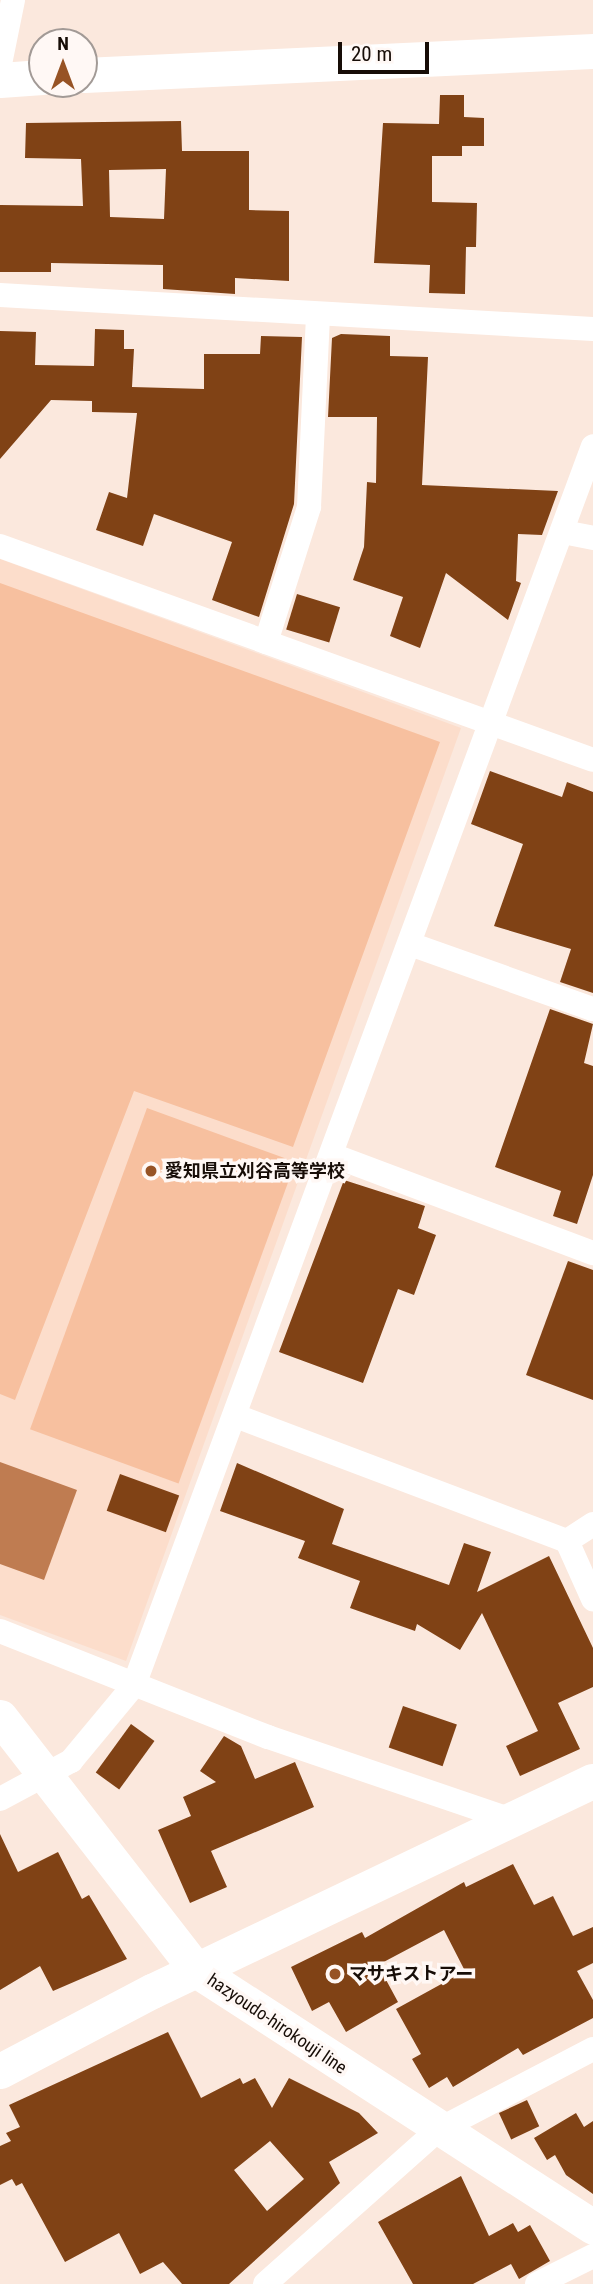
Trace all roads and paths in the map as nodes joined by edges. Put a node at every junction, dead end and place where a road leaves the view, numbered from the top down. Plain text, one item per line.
1 (13, 0) edge
2 (593, 51) edge
3 (0, 64) edge
4 (98, 74) edge
5 (28, 79) edge
6 (0, 80) edge
7 (0, 295) edge
8 (317, 315) junction
9 (593, 329) edge
10 (593, 446) edge
11 (563, 532) junction
12 (593, 538) edge
13 (0, 546) edge
14 (266, 642) junction
15 (495, 725) junction
16 (593, 760) edge
17 (410, 944) junction
18 (593, 1009) edge
19 (332, 1155) junction
20 (593, 1253) edge
21 (236, 1416) junction
22 (593, 1524) edge
23 (567, 1541) junction
24 (593, 1599) edge
25 (0, 1630) edge
26 (134, 1685) junction
27 (0, 1717) edge
28 (47, 1775) junction
29 (593, 1781) edge
30 (0, 1799) edge
31 (509, 1819) junction
32 (196, 1970) junction
33 (593, 2049) edge
34 (0, 2071) edge
35 (438, 2130) junction
36 (593, 2227) edge
37 (593, 2256) edge
38 (265, 2284) edge
39 (537, 2284) edge

1 - 3 street
2 - 4 street
5 - 6 street
7 - 8 street
8 - 9 street
8 - 14 street
10 - 11 street
11 - 12 street
11 - 15 street
13 - 14 street
14 - 15 street
15 - 16 street
15 - 17 street
17 - 18 street
17 - 19 street
19 - 20 street
19 - 21 street
21 - 23 street
21 - 26 street
22 - 23 street
23 - 24 street
25 - 26 street
26 - 28 street
26 - 31 street
27 - 28 street, hazyoudo-hirokouji line
28 - 30 street
28 - 32 street, hazyoudo-hirokouji line
29 - 31 street
31 - 32 street
32 - 34 street
32 - 35 street, hazyoudo-hirokouji line
33 - 35 street
35 - 36 street, hazyoudo-hirokouji line
35 - 38 street
37 - 39 street

